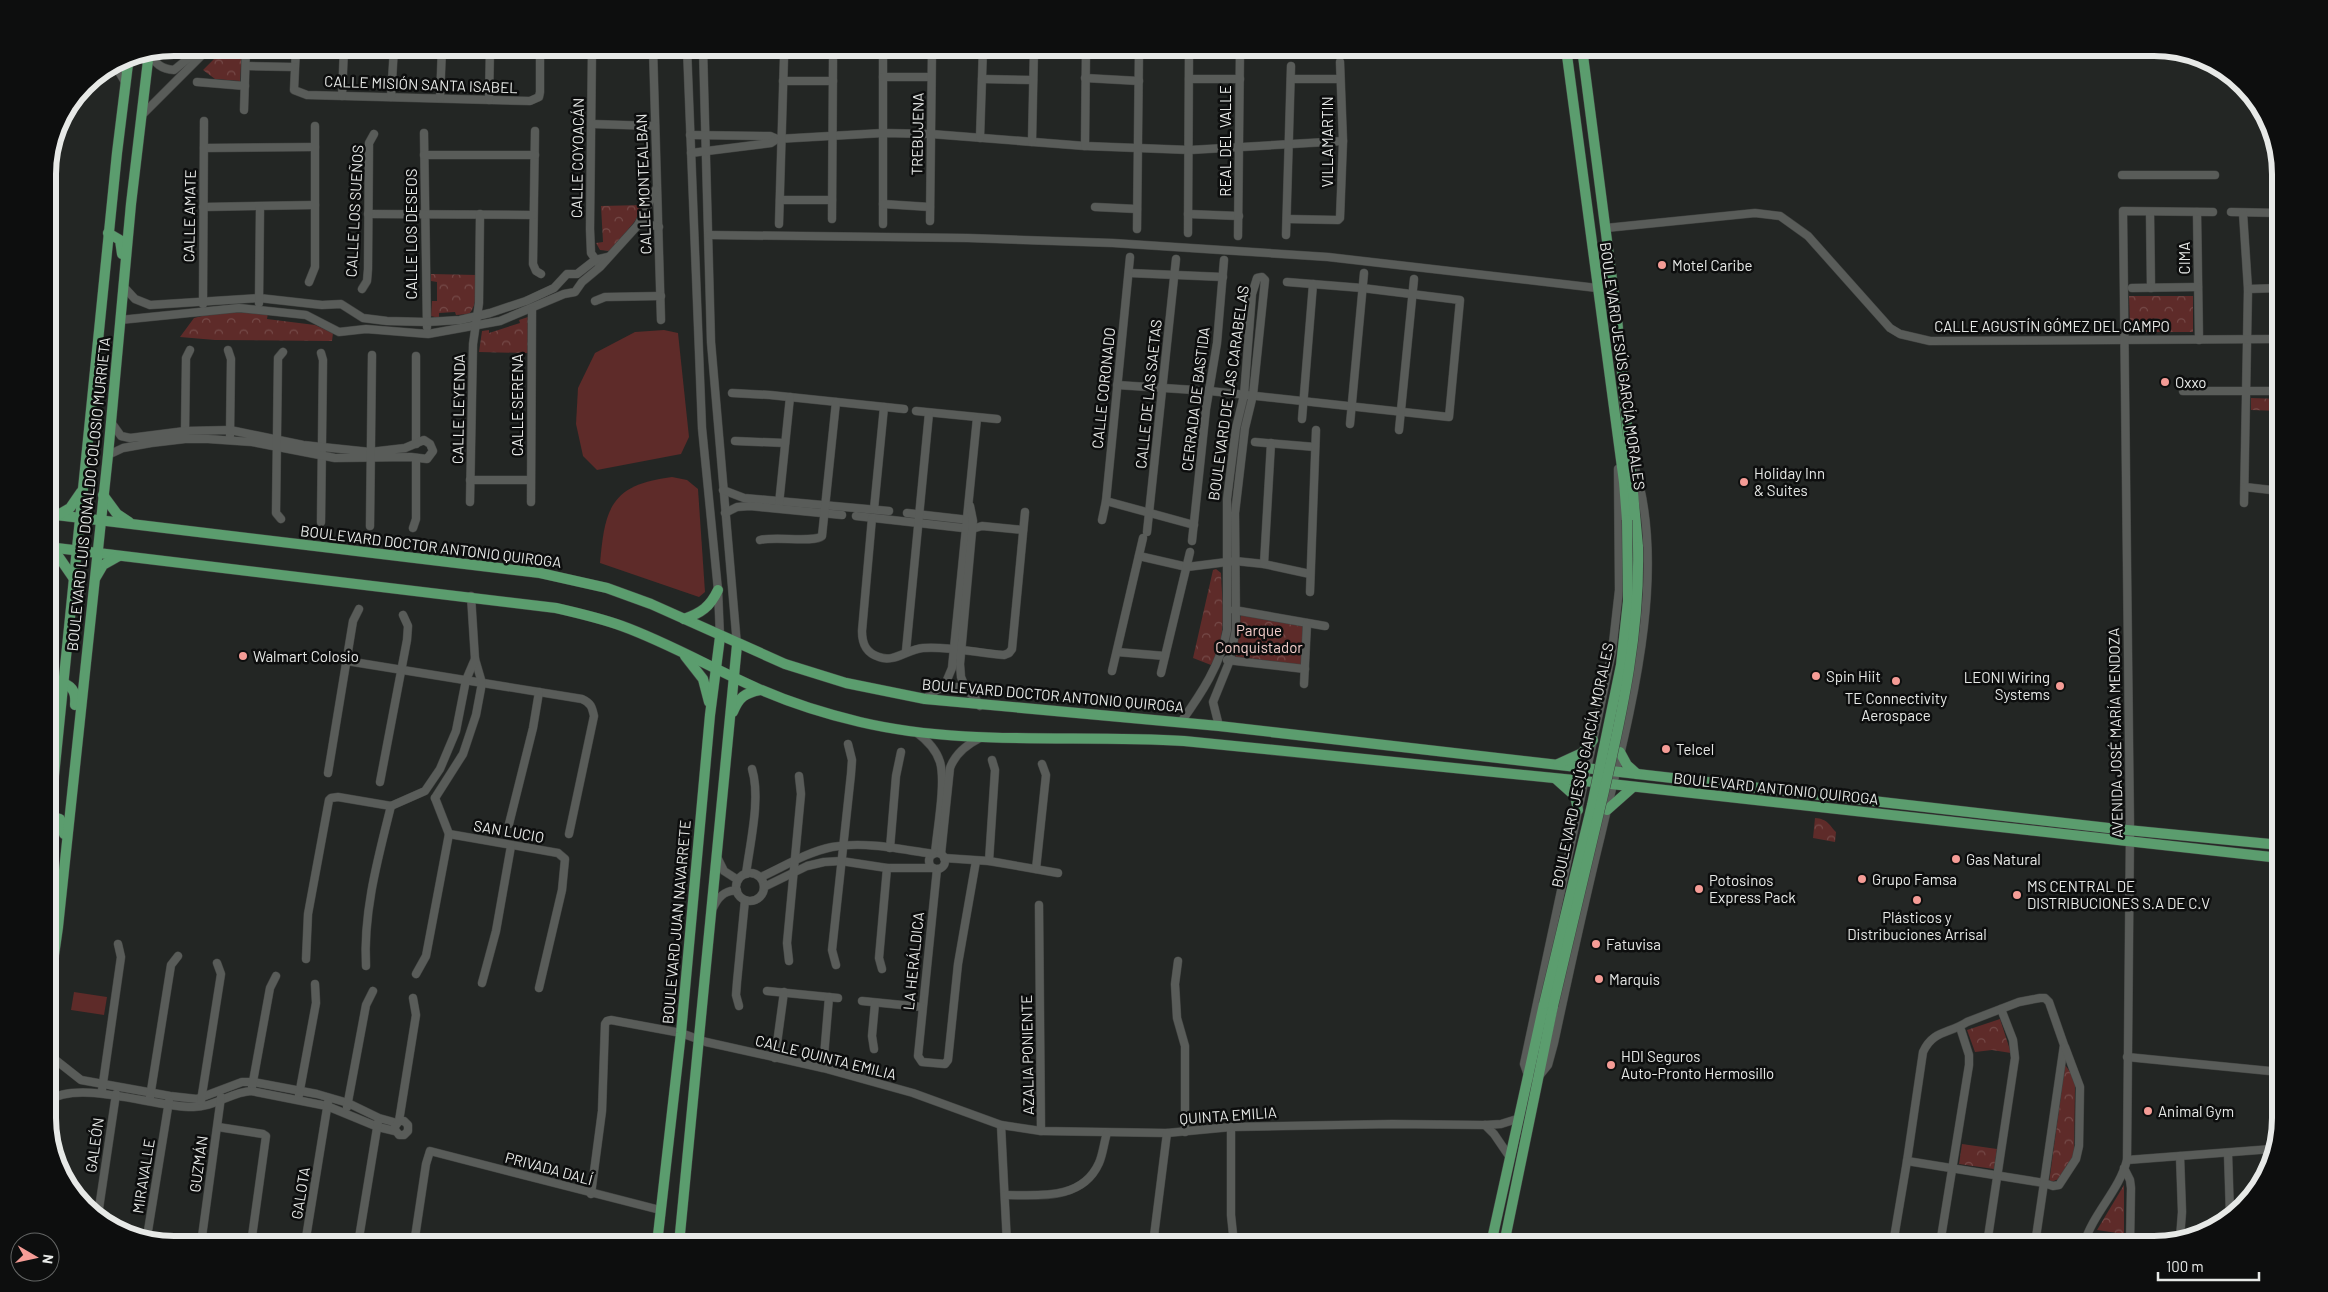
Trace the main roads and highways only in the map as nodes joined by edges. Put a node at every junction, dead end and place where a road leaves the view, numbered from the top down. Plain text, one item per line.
1 (1567, 56) edge
2 (1583, 56) edge
3 (148, 59) edge
4 (128, 66) edge
5 (121, 119) junction
6 (131, 204) junction
7 (108, 233) junction
8 (124, 274) junction
9 (83, 487) junction
10 (103, 495) junction
11 (57, 512) edge
12 (57, 515) edge
13 (80, 518) junction
14 (100, 520) junction
15 (132, 524) junction
16 (57, 548) edge
17 (77, 550) junction
18 (97, 553) junction
19 (57, 556) edge
20 (121, 556) junction
21 (75, 580) junction
22 (94, 583) junction
23 (718, 590) road end
24 (684, 619) junction
25 (720, 637) junction
26 (736, 644) junction
27 (681, 652) junction
28 (716, 669) junction
29 (734, 678) junction
30 (62, 688) junction
31 (761, 690) junction
32 (712, 704) junction
33 (731, 705) junction
34 (730, 720) junction
35 (1270, 732) joint
36 (1290, 734) junction
37 (1593, 740) road end
38 (57, 741) edge
39 (1244, 747) junction
40 (1620, 752) road end
41 (75, 756) junction
42 (1558, 764) junction
43 (1638, 775) junction
44 (1556, 779) junction
45 (1633, 787) junction
46 (1578, 810) road end
47 (1607, 810) road end
48 (57, 818) edge
49 (66, 843) junction
50 (2272, 844) edge
51 (2272, 857) edge
52 (57, 934) edge
53 (1549, 1005) junction
54 (658, 1236) edge
55 (681, 1236) edge
56 (1492, 1236) edge
57 (1506, 1236) edge

1 - 53 main road, BOULEVARD JESÚS GARCÍA MORALES, bridge
2 - 53 main road, BOULEVARD JESÚS GARCÍA MORALES, bridge
3 - 6 main road, BOULEVARD LUIS DONALDO COLOSIO MURRIETA
4 - 5 main road, BOULEVARD LUIS DONALDO COLOSIO MURRIETA
5 - 6 main road
5 - 7 main road, BOULEVARD LUIS DONALDO COLOSIO MURRIETA
6 - 8 main road, BOULEVARD LUIS DONALDO COLOSIO MURRIETA
7 - 8 main road
7 - 9 main road, BOULEVARD LUIS DONALDO COLOSIO MURRIETA
8 - 10 main road, BOULEVARD LUIS DONALDO COLOSIO MURRIETA
9 - 11 main road
9 - 13 main road, BOULEVARD LUIS DONALDO COLOSIO MURRIETA
10 - 14 main road, BOULEVARD LUIS DONALDO COLOSIO MURRIETA
10 - 15 main road
12 - 13 main road, BOULEVARD DOCTOR ANTONIO QUIROGA
13 - 14 main road, BOULEVARD DOCTOR ANTONIO QUIROGA
13 - 17 main road, BOULEVARD LUIS DONALDO COLOSIO MURRIETA
14 - 15 main road, BOULEVARD DOCTOR ANTONIO QUIROGA
14 - 18 main road, BOULEVARD LUIS DONALDO COLOSIO MURRIETA
15 - 24 main road, BOULEVARD DOCTOR ANTONIO QUIROGA
16 - 17 main road
17 - 18 main road
17 - 21 main road, BOULEVARD LUIS DONALDO COLOSIO MURRIETA
18 - 20 main road
18 - 22 main road, BOULEVARD LUIS DONALDO COLOSIO MURRIETA
19 - 21 main road
20 - 22 main road
20 - 27 main road
21 - 30 main road, BOULEVARD LUIS DONALDO COLOSIO MURRIETA
22 - 41 main road, BOULEVARD LUIS DONALDO COLOSIO MURRIETA
23 - 24 main road
24 - 25 main road, BOULEVARD DOCTOR ANTONIO QUIROGA
25 - 26 main road, BOULEVARD DOCTOR ANTONIO QUIROGA
25 - 28 main road, BOULEVARD JUAN NAVARRETE
26 - 29 main road
26 - 35 main road, BOULEVARD DOCTOR ANTONIO QUIROGA
27 - 28 main road
27 - 32 main road
28 - 29 main road
28 - 32 main road, BOULEVARD JUAN NAVARRETE
29 - 31 main road
29 - 33 main road
30 - 38 main road, BOULEVARD LUIS DONALDO COLOSIO MURRIETA
30 - 41 main road
31 - 34 main road
31 - 39 main road
32 - 33 main road
32 - 54 main road, BOULEVARD JUAN NAVARRETE
33 - 34 main road
34 - 55 main road
35 - 36 main road, BOULEVARD ANTONIO QUIROGA
36 - 39 main road
36 - 42 main road, BOULEVARD ANTONIO QUIROGA
37 - 42 main road
39 - 44 main road, BOULEVARD ANTONIO QUIROGA
40 - 43 main road
41 - 49 main road, BOULEVARD LUIS DONALDO COLOSIO MURRIETA
42 - 43 main road, BOULEVARD ANTONIO QUIROGA
43 - 50 main road, BOULEVARD ANTONIO QUIROGA
44 - 45 main road, BOULEVARD ANTONIO QUIROGA
44 - 46 main road
45 - 47 main road
45 - 51 main road, BOULEVARD ANTONIO QUIROGA
48 - 49 main road
49 - 52 main road, BOULEVARD LUIS DONALDO COLOSIO MURRIETA
53 - 56 main road, BOULEVARD JESÚS GARCÍA MORALES
53 - 57 main road, BOULEVARD JESÚS GARCÍA MORALES

